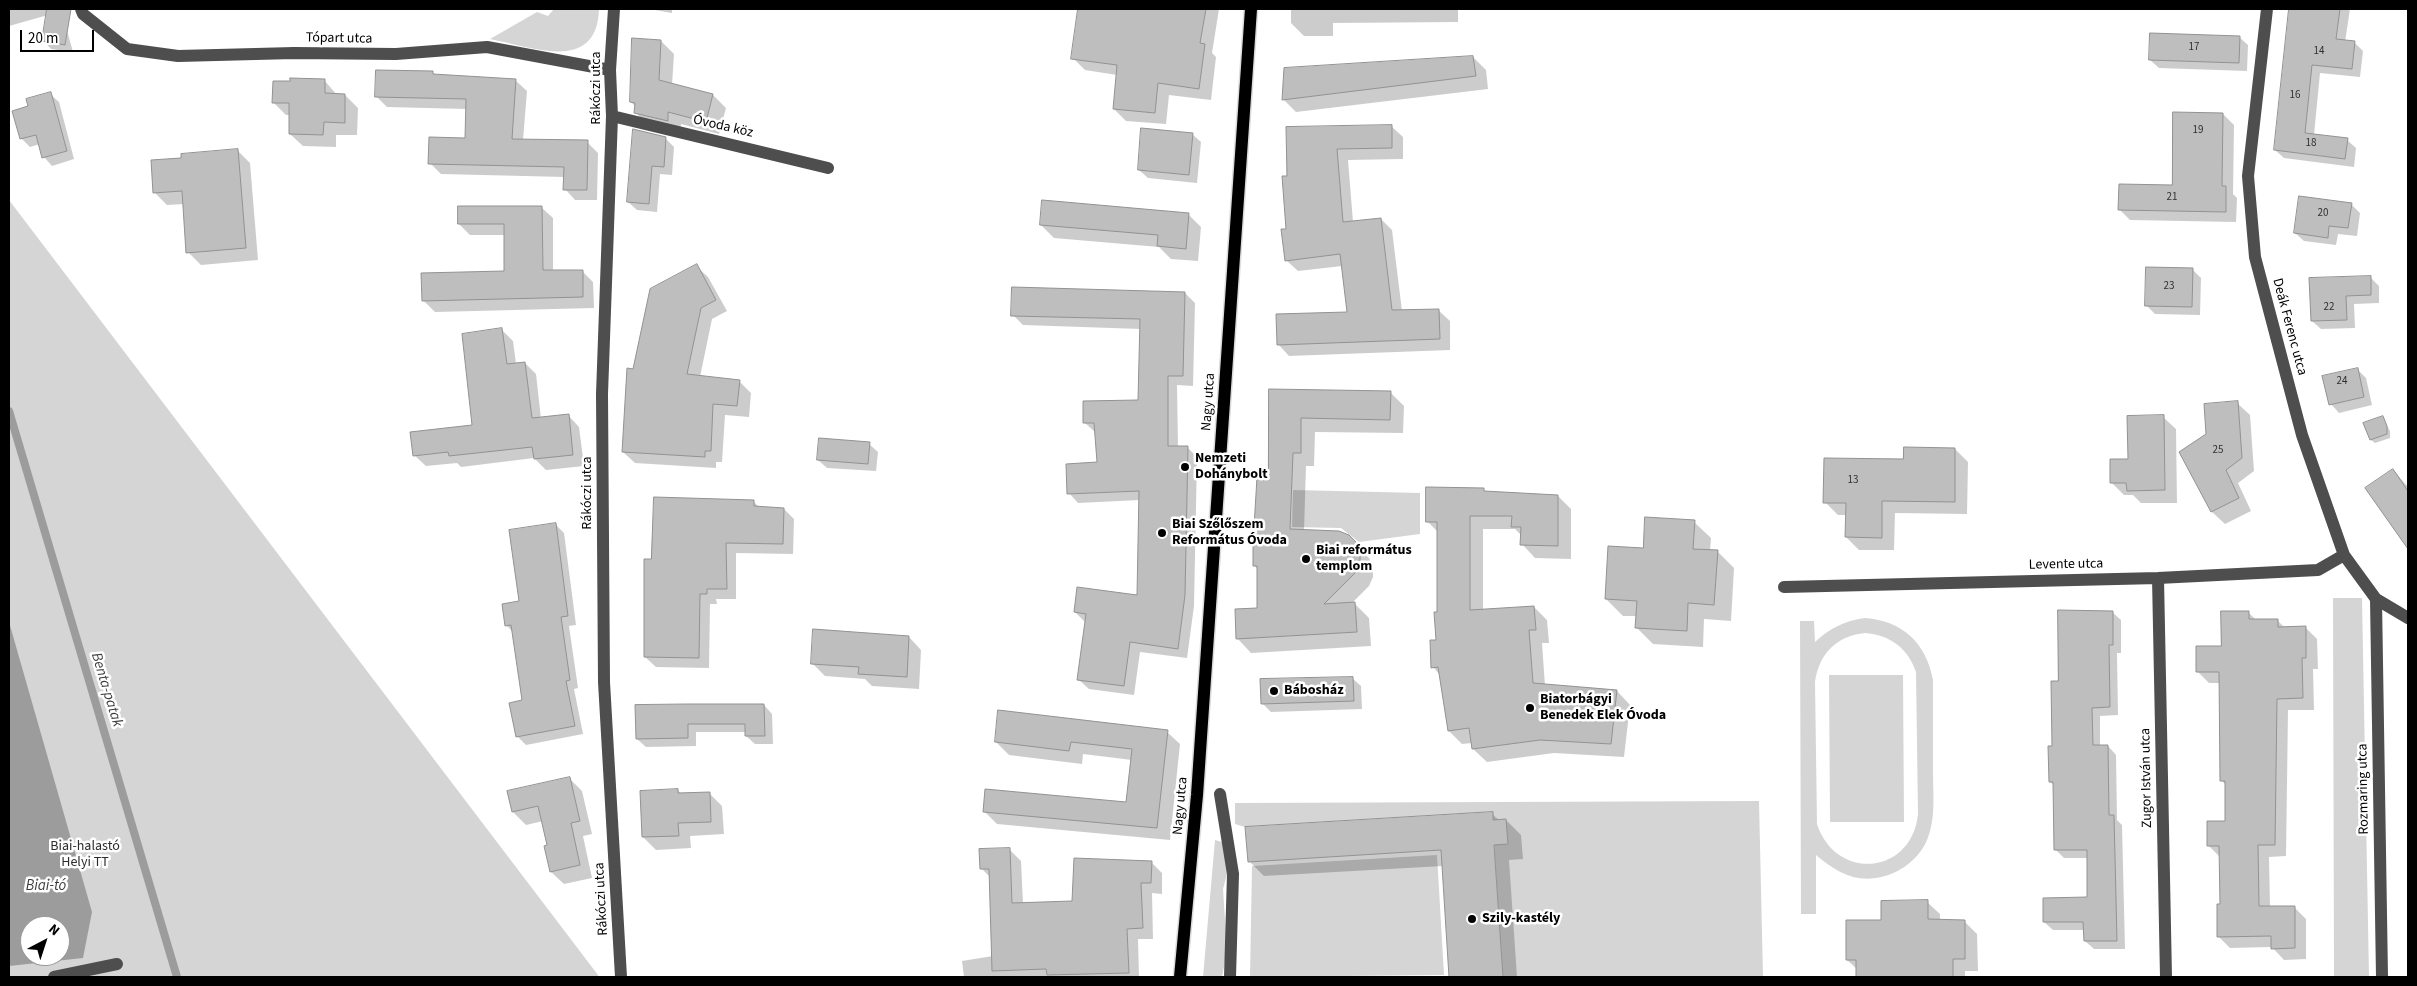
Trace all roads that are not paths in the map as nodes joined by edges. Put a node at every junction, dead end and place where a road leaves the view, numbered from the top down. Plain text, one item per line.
1 (81, 9) edge
2 (614, 9) edge
3 (1251, 9) edge
4 (2267, 9) edge
5 (610, 70) junction
6 (612, 116) junction
7 (828, 168) dead end
8 (2344, 555) junction
9 (2158, 578) junction
10 (1784, 587) dead end
11 (2376, 600) junction
12 (2408, 618) edge
13 (1220, 794) dead end
14 (117, 964) dead end
15 (54, 977) edge
16 (621, 977) edge
17 (1180, 977) edge
18 (1230, 977) edge
19 (2166, 977) edge
20 (2382, 977) edge

1 - 5 street, Tópart utca
2 - 5 street, Rákóczi utca
3 - 17 main road, Nagy utca
4 - 8 street, Deák Ferenc utca
5 - 6 street, Rákóczi utca
6 - 7 street, Óvoda köz
6 - 16 street, Rákóczi utca
8 - 9 street, Levente utca
8 - 11 street, Deák Ferenc utca
9 - 10 street, Levente utca
9 - 19 street, Zugor István utca
11 - 12 street, Deák Ferenc utca
11 - 20 street, Rozmaring utca
13 - 18 street
14 - 15 street

